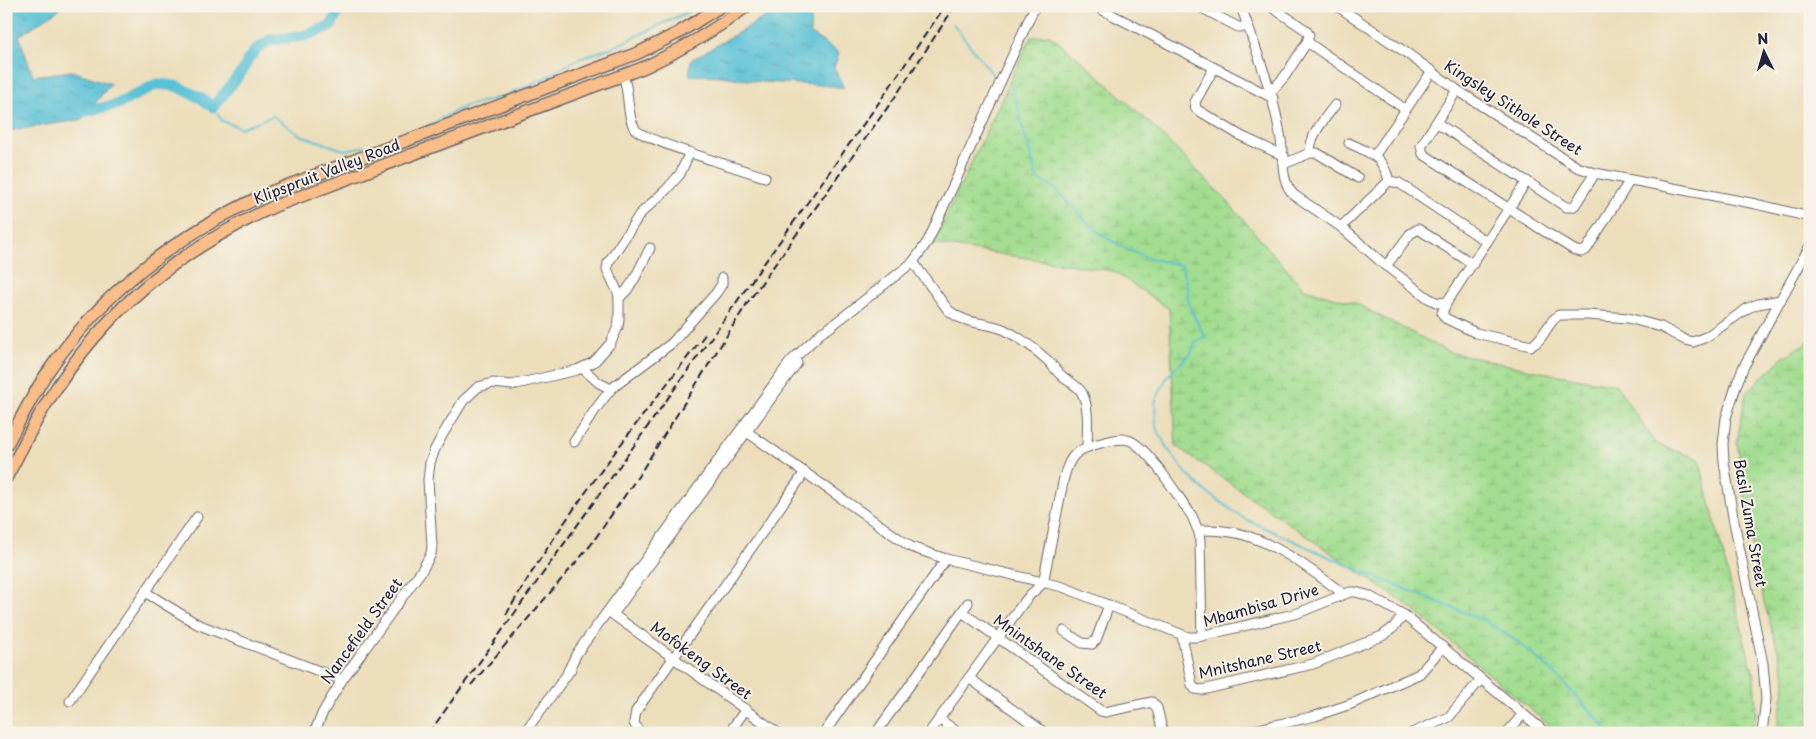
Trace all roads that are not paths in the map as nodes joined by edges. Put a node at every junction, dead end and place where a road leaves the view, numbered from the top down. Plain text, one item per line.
1 (721, 6) edge
2 (747, 6) edge
3 (1035, 6) edge
4 (1095, 6) edge
5 (1198, 6) edge
6 (1241, 6) edge
7 (1270, 6) edge
8 (1337, 6) edge
9 (1248, 27) junction
10 (1308, 42) junction
11 (1214, 68) junction
12 (1432, 71) junction
13 (623, 76) junction
14 (1457, 90) junction
15 (1272, 95) junction
16 (1335, 105) dead end
17 (1405, 109) junction
18 (1437, 122) junction
19 (1349, 143) dead end
20 (690, 152) junction
21 (1310, 153) junction
22 (1375, 155) junction
23 (1284, 160) junction
24 (1594, 173) junction
25 (765, 177) dead end
26 (1358, 178) dead end
27 (1630, 180) junction
28 (1389, 181) junction
29 (1527, 181) junction
30 (1508, 209) junction
31 (1810, 217) edge
32 (1341, 227) junction
33 (1487, 242) junction
34 (1810, 246) edge
35 (650, 248) dead end
36 (913, 262) junction
37 (1473, 264) junction
38 (1386, 266) junction
39 (722, 278) dead end
40 (619, 298) junction
41 (1782, 300) junction
42 (1448, 302) junction
43 (829, 328) junction
44 (582, 368) junction
45 (611, 389) junction
46 (747, 432) junction
47 (574, 442) dead end
48 (6, 446) edge
49 (1087, 447) junction
50 (805, 472) junction
51 (6, 478) edge
52 (197, 516) dead end
53 (1198, 530) junction
54 (946, 559) junction
55 (1043, 583) junction
56 (145, 592) junction
57 (1344, 594) junction
58 (968, 603) dead end
59 (1109, 605) junction
60 (962, 612) junction
61 (611, 613) junction
62 (1404, 615) junction
63 (1064, 631) dead end
64 (1182, 636) junction
65 (1202, 636) junction
66 (998, 638) junction
67 (1443, 647) junction
68 (674, 658) junction
69 (969, 678) junction
70 (1482, 679) junction
71 (342, 680) junction
72 (70, 701) dead end
73 (746, 709) junction
74 (1523, 714) junction
75 (939, 719) junction
76 (314, 733) edge
77 (524, 733) edge
78 (640, 733) edge
79 (729, 733) edge
80 (778, 733) edge
81 (824, 733) edge
82 (876, 733) edge
83 (929, 733) edge
84 (959, 733) edge
85 (1045, 733) edge
86 (1163, 733) edge
87 (1241, 733) edge
88 (1412, 733) edge
89 (1507, 733) edge
90 (1546, 733) edge
91 (1762, 733) edge

1 - 48 main road, Klipspruit Valley Road
2 - 13 main road, Klipspruit Valley Road
3 - 36 street
4 - 11 street
5 - 9 street
6 - 9 street
7 - 10 street
8 - 12 street, Kingsley Sithole Street
9 - 15 street
10 - 15 street
10 - 17 street
11 - 15 street
11 - 23 street
12 - 14 street, Kingsley Sithole Street
12 - 17 street
13 - 20 street
13 - 51 main road, Klipspruit Valley Road
14 - 18 street
14 - 24 street, Kingsley Sithole Street
15 - 23 street
16 - 21 street
17 - 22 street
18 - 29 street
18 - 30 street
19 - 22 street
20 - 25 street
20 - 40 street
21 - 23 street
21 - 26 street
22 - 28 street
23 - 32 street
24 - 27 street, Kingsley Sithole Street
24 - 29 street
27 - 30 street
27 - 31 street, Kingsley Sithole Street
28 - 32 street
28 - 33 street
29 - 30 street
30 - 33 street
32 - 38 street
33 - 37 street
34 - 41 street, Basil Zuma Street
35 - 40 street
36 - 43 street
36 - 49 street
37 - 38 street
37 - 42 street
38 - 42 street
39 - 45 street
40 - 44 street
41 - 42 street
41 - 91 street, Basil Zuma Street
43 - 46 street
43 - 61 street
44 - 45 street
44 - 71 street, Nancefield Street
45 - 47 street
46 - 50 street, Mbambisa Drive
46 - 61 street
49 - 53 street
49 - 55 street
50 - 54 street, Mbambisa Drive
50 - 68 street
52 - 56 street
53 - 57 street
53 - 65 street
54 - 55 street, Mbambisa Drive
54 - 81 street
55 - 59 street, Mbambisa Drive
55 - 66 street
56 - 71 street
56 - 72 street
57 - 62 street, Mbambisa Drive
57 - 65 street, Mbambisa Drive
58 - 60 street
59 - 63 street
59 - 64 street, Mbambisa Drive
60 - 66 street, Mnintshane Street
60 - 82 street
61 - 68 street, Mofokeng Street
61 - 77 street
62 - 64 street, Mnitshane Street
62 - 67 street, Mbambisa Drive
64 - 65 street, Mbambisa Drive
66 - 69 street
66 - 86 street, Mnintshane Street
67 - 70 street, Mbambisa Drive
67 - 87 street
68 - 73 street, Mofokeng Street
68 - 78 street
69 - 75 street
69 - 85 street
70 - 74 street, Mbambisa Drive
70 - 88 street
71 - 76 street, Nancefield Street
73 - 79 street
73 - 80 street, Mofokeng Street
74 - 89 street
74 - 90 street, Mbambisa Drive
75 - 83 street
75 - 84 street

